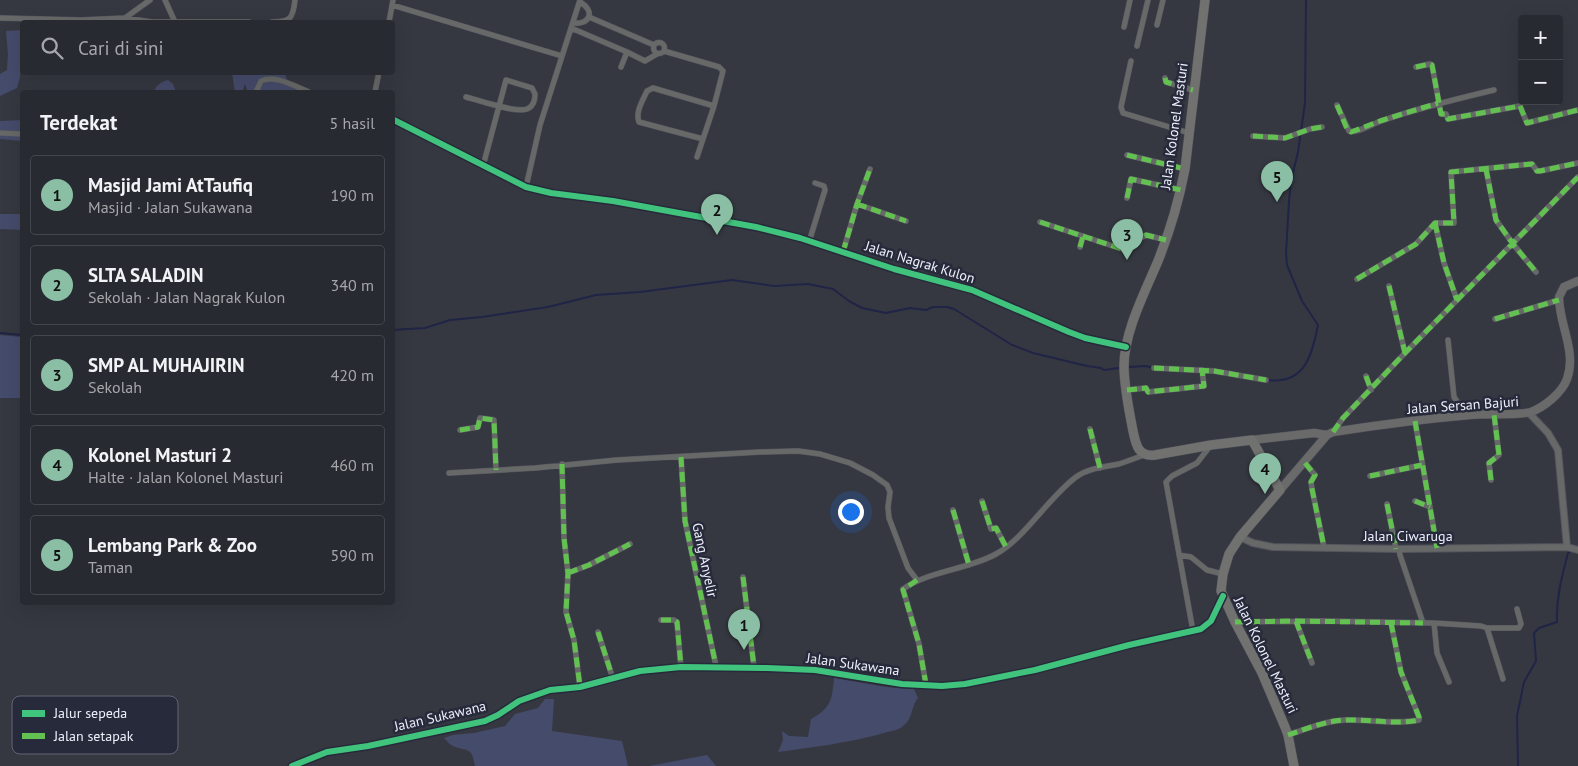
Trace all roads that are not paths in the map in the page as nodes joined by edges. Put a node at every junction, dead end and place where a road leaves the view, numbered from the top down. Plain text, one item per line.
1 (150, 0) edge
2 (165, 0) edge
3 (295, 0) edge
4 (1130, 0) edge
5 (1148, 0) edge
6 (1163, 0) edge
7 (1203, 0) edge
8 (580, 1) edge
9 (393, 2) edge
10 (589, 17) junction
11 (0, 18) edge
12 (125, 18) junction
13 (138, 20) edge
14 (174, 20) edge
15 (288, 20) edge
16 (388, 20) edge
17 (1158, 25) dead end
18 (572, 26) junction
19 (1124, 27) dead end
20 (654, 45) junction
21 (1137, 46) dead end
22 (664, 51) junction
23 (627, 52) junction
24 (657, 54) junction
25 (562, 56) junction
26 (1131, 62) dead end
27 (621, 67) dead end
28 (1416, 67) dead end
29 (378, 75) edge
30 (1164, 78) dead end
31 (257, 90) edge
32 (304, 90) edge
33 (375, 90) edge
34 (1193, 90) junction
35 (1494, 90) dead end
36 (466, 97) dead end
37 (1438, 103) junction
38 (1337, 105) dead end
39 (498, 106) junction
40 (714, 106) junction
41 (1578, 110) edge
42 (395, 120) edge
43 (1322, 127) dead end
44 (1188, 132) junction
45 (0, 133) edge
46 (20, 134) edge
47 (1252, 136) dead end
48 (703, 140) junction
49 (1127, 155) dead end
50 (697, 156) dead end
51 (1578, 163) edge
52 (483, 166) junction
53 (1185, 169) junction
54 (870, 170) dead end
55 (1486, 170) junction
56 (1578, 177) edge
57 (815, 183) dead end
58 (526, 187) junction
59 (1180, 190) junction
60 (1127, 198) dead end
61 (857, 204) junction
62 (906, 221) dead end
63 (1040, 222) dead end
64 (1434, 224) junction
65 (1083, 236) junction
66 (1166, 240) junction
67 (809, 242) junction
68 (1513, 244) junction
69 (1080, 247) dead end
70 (843, 252) junction
71 (1536, 272) dead end
72 (1357, 279) dead end
73 (1578, 281) edge
74 (1389, 286) dead end
75 (1458, 300) junction
76 (1559, 300) junction
77 (1495, 319) dead end
78 (1448, 340) dead end
79 (1126, 348) junction
80 (1405, 353) junction
81 (1154, 368) dead end
82 (1202, 371) junction
83 (1366, 376) dead end
84 (1266, 380) dead end
85 (1127, 390) junction
86 (1370, 390) junction
87 (1529, 413) junction
88 (1494, 414) junction
89 (1466, 415) junction
90 (1415, 421) junction
91 (1090, 429) dead end
92 (460, 430) dead end
93 (1330, 434) junction
94 (1252, 440) junction
95 (1211, 445) junction
96 (1144, 455) junction
97 (681, 457) junction
98 (1305, 463) junction
99 (562, 464) junction
100 (1422, 464) junction
101 (1100, 468) junction
102 (496, 470) junction
103 (450, 473) dead end
104 (1370, 476) dead end
105 (1491, 480) dead end
106 (1280, 490) junction
107 (982, 501) dead end
108 (1415, 501) dead end
109 (1387, 504) dead end
110 (1430, 507) junction
111 (953, 510) dead end
112 (1240, 537) junction
113 (630, 544) dead end
114 (1567, 546) junction
115 (1006, 547) junction
116 (1324, 547) junction
117 (1437, 548) junction
118 (1397, 549) junction
119 (1578, 550) edge
120 (1179, 555) junction
121 (969, 565) junction
122 (568, 573) junction
123 (1223, 574) junction
124 (743, 577) dead end
125 (917, 580) junction
126 (1223, 596) junction
127 (1517, 608) dead end
128 (661, 620) dead end
129 (1296, 621) junction
130 (1235, 622) junction
131 (1391, 623) junction
132 (1423, 623) junction
133 (1434, 623) junction
134 (1487, 628) junction
135 (1192, 631) junction
136 (598, 632) dead end
137 (1312, 663) dead end
138 (716, 666) junction
139 (681, 667) junction
140 (754, 667) junction
141 (613, 679) junction
142 (1503, 679) dead end
143 (1449, 682) dead end
144 (926, 685) junction
145 (580, 687) junction
146 (1288, 735) junction
147 (292, 766) edge
148 (1294, 766) edge

1 - 12 street
2 - 14 street
3 - 15 street
4 - 19 street
5 - 21 street
6 - 17 street
7 - 34 main road, Jalan Kolonel Masturi
8 - 10 street
8 - 18 street
9 - 16 street
9 - 25 street
10 - 18 street
10 - 20 street
11 - 12 street
12 - 13 street
18 - 23 street
18 - 25 street
20 - 22 street
20 - 24 street
22 - 24 street
22 - 40 street
23 - 24 street
23 - 27 street
25 - 58 street
26 - 44 street
28 - 37 street
29 - 33 street
30 - 34 street
31 - 32 street
34 - 44 main road, Jalan Kolonel Masturi
35 - 37 street
36 - 39 street
37 - 38 street
37 - 41 street
39 - 39 street
39 - 52 street
40 - 48 street
40 - 48 street
42 - 52 street, Jalan Nagrak Kulon
43 - 47 street
44 - 53 main road, Jalan Kolonel Masturi
45 - 46 street
48 - 50 street
49 - 53 street
51 - 55 street
52 - 58 street, Jalan Nagrak Kulon
53 - 59 main road, Jalan Kolonel Masturi
54 - 61 street
55 - 64 street
55 - 68 street
56 - 68 street
57 - 67 street
58 - 67 street, Jalan Nagrak Kulon
59 - 60 street
59 - 66 main road, Jalan Kolonel Masturi
61 - 62 street
61 - 70 street
63 - 65 street
64 - 72 street
64 - 75 street
65 - 66 street
65 - 69 street
66 - 79 main road, Jalan Kolonel Masturi
67 - 70 street, Jalan Nagrak Kulon
68 - 71 street
68 - 75 street
70 - 79 street, Jalan Nagrak Kulon
73 - 76 main road
74 - 80 street
75 - 80 street
76 - 77 street
76 - 87 main road, Jalan Sersan Bajuri
78 - 89 street
79 - 85 main road, Jalan Kolonel Masturi
80 - 86 street
81 - 82 street
82 - 84 street
82 - 85 street
83 - 86 street
85 - 96 main road, Jalan Kolonel Masturi
86 - 93 street
87 - 88 main road, Jalan Sersan Bajuri
87 - 114 street
88 - 89 main road, Jalan Sersan Bajuri
88 - 105 street
89 - 90 main road, Jalan Sersan Bajuri
90 - 93 main road, Jalan Sersan Bajuri
90 - 100 street
91 - 101 street
92 - 102 street
93 - 94 main road, Jalan Sersan Bajuri
93 - 98 main road
94 - 95 main road
94 - 106 main road
95 - 96 main road
95 - 120 street
96 - 101 street
97 - 99 street
97 - 125 street
97 - 138 street, Gang Anyelir
98 - 106 main road
98 - 116 street
99 - 102 street
99 - 122 street
100 - 104 street
100 - 110 street
101 - 115 street
102 - 103 street
106 - 112 main road, Jalan Kolonel Masturi
107 - 115 street
108 - 110 street
109 - 118 street
110 - 117 street
111 - 121 street
112 - 116 street, Jalan Ciwaruga
112 - 123 main road, Jalan Kolonel Masturi
113 - 122 street
114 - 117 street, Jalan Ciwaruga
114 - 119 street, Jalan Ciwaruga
115 - 121 street
116 - 118 street, Jalan Ciwaruga
117 - 118 street, Jalan Ciwaruga
118 - 132 street
120 - 123 street
120 - 135 street
121 - 125 street
122 - 145 street
123 - 126 main road, Jalan Kolonel Masturi
124 - 140 street
125 - 144 street
126 - 130 main road, Jalan Kolonel Masturi
126 - 135 street, Jalan Sukawana
127 - 134 street
128 - 139 street
129 - 130 street
129 - 131 street
129 - 137 street
130 - 146 main road, Jalan Kolonel Masturi
131 - 132 street
131 - 146 street
132 - 133 street
133 - 134 street
133 - 143 street
134 - 142 street
135 - 144 street, Jalan Sukawana
136 - 141 street
138 - 139 street, Jalan Sukawana
138 - 140 street, Jalan Sukawana
139 - 141 street, Jalan Sukawana
140 - 144 street, Jalan Sukawana
141 - 145 street, Jalan Sukawana
145 - 147 street, Jalan Sukawana
146 - 148 main road, Jalan Kolonel Masturi

